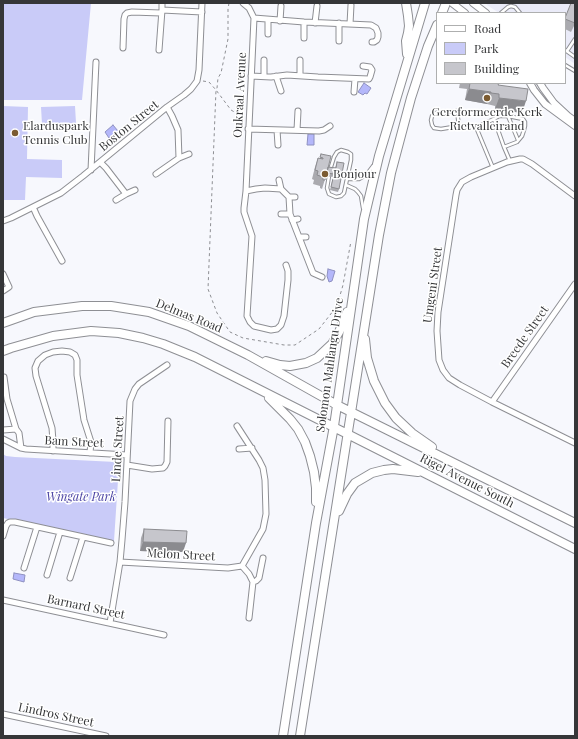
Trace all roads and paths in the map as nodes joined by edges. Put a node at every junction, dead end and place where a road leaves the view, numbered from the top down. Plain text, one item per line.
1 (162, 3) edge
2 (202, 3) edge
3 (229, 3) edge
4 (245, 3) edge
5 (406, 3) edge
6 (425, 3) edge
7 (452, 3) edge
8 (473, 3) edge
9 (351, 5) dead end
10 (281, 6) dead end
11 (317, 6) dead end
12 (162, 11) junction
13 (202, 12) junction
14 (464, 12) edge
15 (485, 12) edge
16 (502, 12) edge
17 (519, 12) edge
18 (254, 18) junction
19 (268, 20) junction
20 (280, 21) junction
21 (304, 22) junction
22 (315, 23) junction
23 (339, 23) junction
24 (350, 24) junction
25 (436, 27) edge
26 (268, 34) dead end
27 (304, 38) dead end
28 (575, 39) edge
29 (339, 41) dead end
30 (372, 42) dead end
31 (123, 48) dead end
32 (159, 50) dead end
33 (566, 51) edge
34 (575, 57) edge
35 (408, 59) junction
36 (264, 60) dead end
37 (300, 60) dead end
38 (96, 62) dead end
39 (363, 66) dead end
40 (566, 66) edge
41 (575, 71) edge
42 (251, 76) junction
43 (264, 76) junction
44 (276, 76) junction
45 (300, 76) junction
46 (355, 79) junction
47 (531, 84) edge
48 (540, 84) edge
49 (282, 91) dead end
50 (354, 92) dead end
51 (167, 107) junction
52 (457, 111) junction
53 (298, 112) dead end
54 (508, 116) junction
55 (494, 119) junction
56 (249, 120) junction
57 (575, 121) edge
58 (330, 126) dead end
59 (459, 126) junction
60 (575, 126) edge
61 (476, 127) junction
62 (248, 129) junction
63 (277, 130) junction
64 (297, 130) junction
65 (518, 140) junction
66 (278, 145) dead end
67 (504, 147) junction
68 (189, 154) dead end
69 (379, 156) junction
70 (179, 158) junction
71 (510, 161) junction
72 (100, 162) junction
73 (493, 168) junction
74 (90, 170) junction
75 (330, 170) edge
76 (156, 174) dead end
77 (329, 176) edge
78 (347, 179) junction
79 (279, 180) dead end
80 (346, 185) junction
81 (281, 189) junction
82 (135, 190) dead end
83 (246, 191) junction
84 (126, 194) junction
85 (575, 196) edge
86 (289, 197) junction
87 (295, 197) dead end
88 (116, 200) dead end
89 (33, 207) junction
90 (281, 214) dead end
91 (291, 217) junction
92 (364, 218) junction
93 (298, 219) dead end
94 (3, 221) edge
95 (299, 237) junction
96 (306, 237) dead end
97 (62, 261) dead end
98 (286, 265) dead end
99 (3, 274) edge
100 (322, 277) dead end
101 (575, 284) edge
102 (3, 291) edge
103 (352, 298) junction
104 (3, 323) edge
105 (364, 327) junction
106 (3, 351) edge
107 (248, 355) junction
108 (167, 365) dead end
109 (4, 376) dead end
110 (261, 391) junction
111 (5, 398) edge
112 (492, 402) junction
113 (337, 405) junction
114 (352, 412) junction
115 (168, 421) dead end
116 (237, 426) dead end
117 (334, 426) junction
118 (16, 429) junction
119 (3, 430) edge
120 (348, 434) junction
121 (3, 439) edge
122 (574, 440) edge
123 (21, 448) junction
124 (252, 448) junction
125 (239, 449) dead end
126 (53, 451) junction
127 (90, 453) junction
128 (127, 454) junction
129 (127, 465) junction
130 (471, 472) junction
131 (426, 474) junction
132 (316, 523) junction
133 (575, 523) edge
134 (37, 527) junction
135 (60, 532) junction
136 (332, 532) junction
137 (3, 536) edge
138 (83, 537) junction
139 (111, 543) dead end
140 (575, 549) edge
141 (263, 558) dead end
142 (120, 562) junction
143 (242, 566) junction
144 (24, 568) dead end
145 (47, 574) dead end
146 (70, 578) dead end
147 (253, 582) junction
148 (3, 600) edge
149 (249, 618) dead end
150 (110, 622) junction
151 (164, 635) dead end
152 (3, 714) edge
153 (70, 729) junction
154 (70, 736) edge
155 (106, 736) edge
156 (283, 736) edge
157 (300, 736) edge

1 - 12 street
2 - 13 street, Boston Street
3 - 56 path
4 - 18 street
5 - 35 main road
6 - 35 main road, Solomon Mahlangu Drive
7 - 14 street
8 - 15 street
9 - 24 street
10 - 20 street
11 - 22 street
12 - 13 street
12 - 31 street
12 - 32 street
13 - 51 street, Boston Street
16 - 17 lane
18 - 19 street
18 - 42 street, Oukraal Avenue
19 - 20 street
19 - 26 street
20 - 21 street
21 - 22 street
21 - 27 street
22 - 23 street
23 - 24 street
23 - 29 street
24 - 30 street
25 - 105 main road
28 - 33 lane
33 - 34 lane
35 - 69 main road, Solomon Mahlangu Drive
36 - 43 street
37 - 45 street
38 - 74 street
39 - 46 street
40 - 41 lane
42 - 43 street
42 - 56 street, Oukraal Avenue
43 - 44 street
44 - 45 street
44 - 49 street
45 - 46 street
46 - 50 street
47 - 60 street
48 - 57 street
51 - 70 street
51 - 72 street, Boston Street
52 - 55 path
52 - 59 lane
52 - 59 lane
53 - 64 street
54 - 55 lane
54 - 65 lane
54 - 65 lane
55 - 61 lane
55 - 67 lane
56 - 62 street, Oukraal Avenue
58 - 64 street
59 - 61 lane
61 - 73 lane
62 - 63 street
62 - 83 street, Oukraal Avenue
63 - 64 street
63 - 66 street
65 - 67 lane
67 - 71 lane
68 - 70 street
69 - 78 lane
69 - 92 main road, Solomon Mahlangu Drive
70 - 76 street
71 - 73 street, Umgeni Street
71 - 85 street, Umgeni Street
72 - 74 street, Boston Street
72 - 84 street
73 - 112 street, Umgeni Street
74 - 89 street, Boston Street
75 - 78 lane
77 - 80 lane
78 - 80 lane
79 - 81 street
80 - 92 lane
81 - 83 street
81 - 86 street
82 - 84 street
83 - 98 street, Oukraal Avenue
84 - 88 street
86 - 87 street
86 - 91 street
89 - 94 street, Boston Street
89 - 97 street
90 - 91 street
91 - 93 street
91 - 95 street
92 - 103 main road, Solomon Mahlangu Drive
95 - 96 street
95 - 100 street
99 - 102 street
101 - 112 street, Breede Street
103 - 107 main road
103 - 113 main road, Solomon Mahlangu Drive
104 - 107 main road, Delmas Road
105 - 114 main road
105 - 130 main road
106 - 110 main road
107 - 113 main road, Delmas Road
108 - 128 street, Linde Street
109 - 111 street
110 - 117 main road
110 - 132 main road
111 - 118 street
112 - 122 street, Umgeni Street
113 - 114 main road, Delmas Road
113 - 117 main road, Solomon Mahlangu Drive
114 - 120 main road
114 - 130 main road, Rigel Avenue South
115 - 129 street
116 - 124 street
117 - 120 main road
117 - 132 main road, Solomon Mahlangu Drive
118 - 119 street
118 - 123 street
120 - 131 main road, Rigel Avenue South
120 - 136 main road
121 - 123 street
123 - 126 street, Bam Street
124 - 125 street
124 - 143 street
126 - 127 street, Bam Street
126 - 127 street
127 - 128 street, Bam Street
128 - 129 street, Linde Street
129 - 142 street, Linde Street
130 - 133 main road, Rigel Avenue South
131 - 136 main road
131 - 140 main road, Rigel Avenue South
132 - 156 main road, Solomon Mahlangu Drive
134 - 135 street
134 - 137 street
134 - 144 street
135 - 138 street
135 - 145 street
136 - 157 main road
138 - 139 street
138 - 146 street
141 - 147 street
142 - 143 street, Melon Street
142 - 150 street, Linde Street
143 - 147 street
147 - 149 street
148 - 150 street, Barnard Street
150 - 151 street, Barnard Street
152 - 153 street, Lindros Street
153 - 154 street
153 - 155 street, Lindros Street

